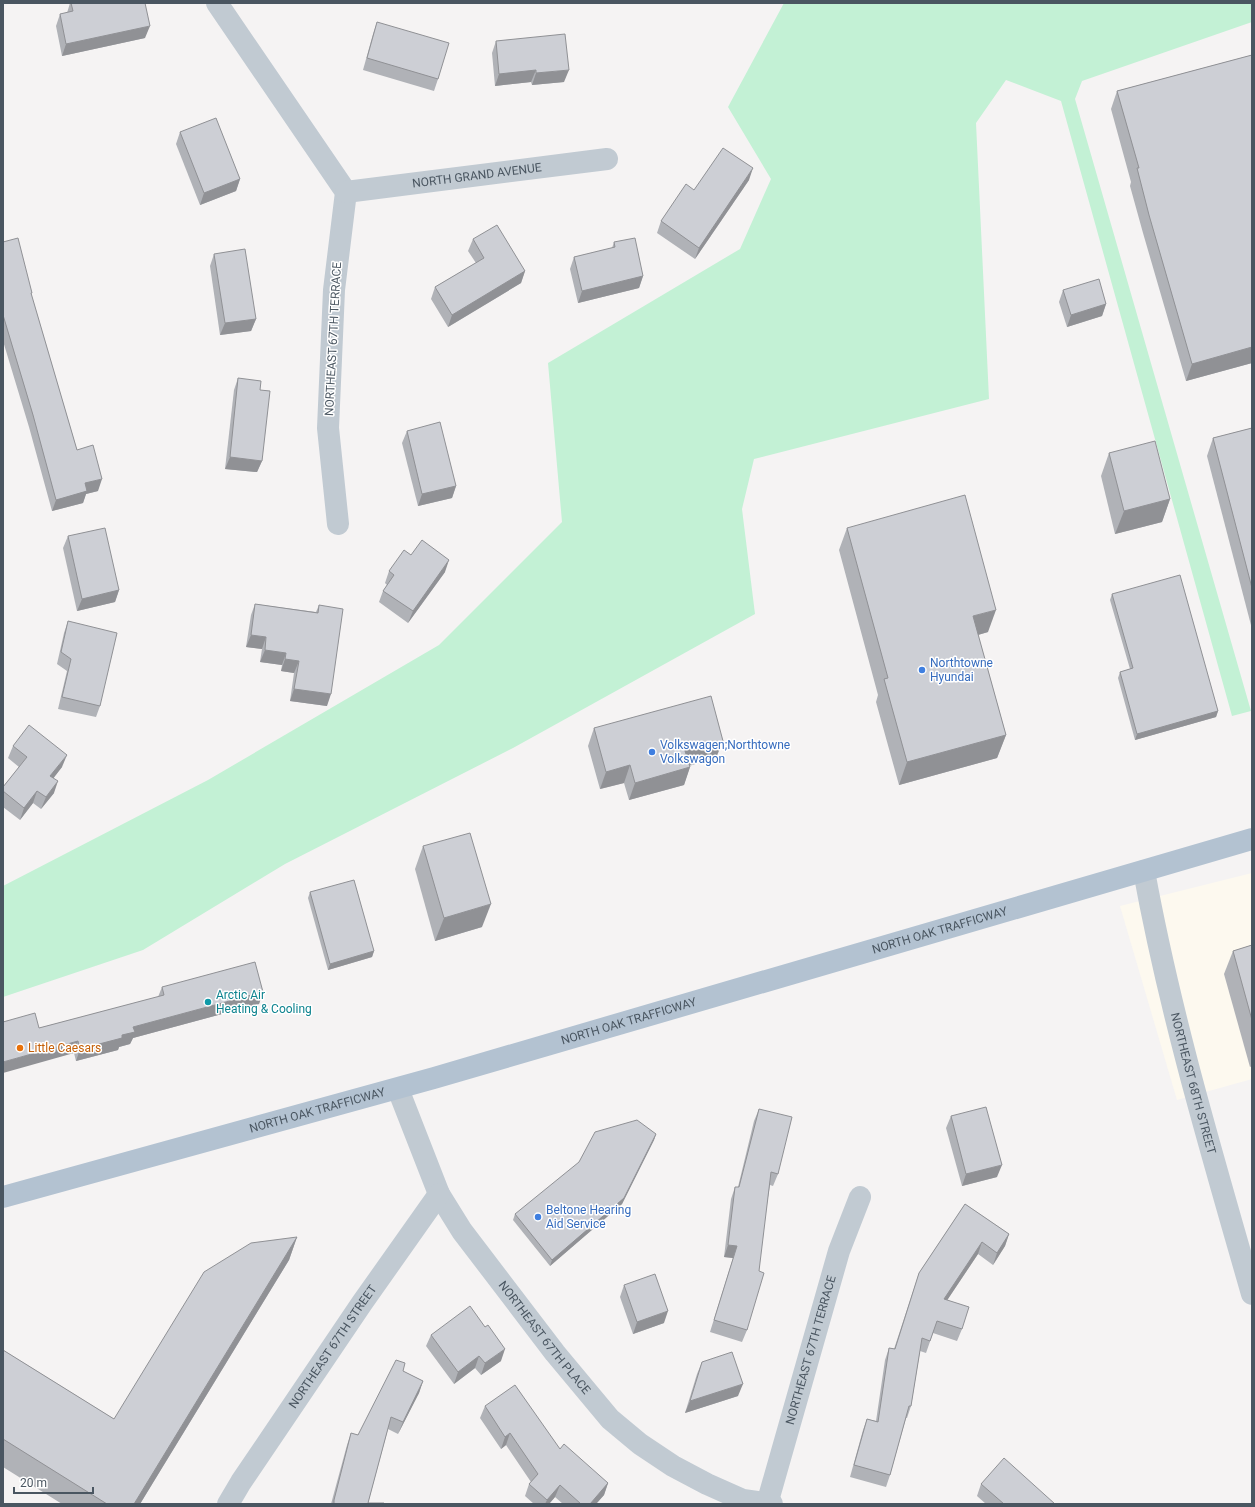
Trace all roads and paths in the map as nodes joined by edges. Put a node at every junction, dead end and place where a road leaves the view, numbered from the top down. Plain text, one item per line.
1 (217, 3) edge
2 (607, 159) dead end
3 (346, 192) junction
4 (338, 524) dead end
5 (1252, 839) edge
6 (1144, 871) junction
7 (398, 1089) junction
8 (439, 1194) junction
9 (3, 1197) edge
10 (860, 1197) dead end
11 (1252, 1294) edge
12 (241, 1482) junction
13 (769, 1503) edge
14 (228, 1504) edge
15 (245, 1504) edge

1 - 3 street
2 - 3 street, NORTH GRAND AVENUE
3 - 4 street, NORTHEAST 67TH TERRACE
5 - 6 main road, NORTH OAK TRAFFICWAY
6 - 7 main road, NORTH OAK TRAFFICWAY
6 - 11 street, NORTHEAST 68TH STREET
7 - 8 street, NORTHEAST 67TH PLACE
7 - 9 main road, NORTH OAK TRAFFICWAY
8 - 12 street, NORTHEAST 67TH STREET
8 - 13 street, NORTHEAST 67TH PLACE
10 - 13 street, NORTHEAST 67TH TERRACE
12 - 14 street, NORTHEAST 67TH STREET
12 - 15 street

